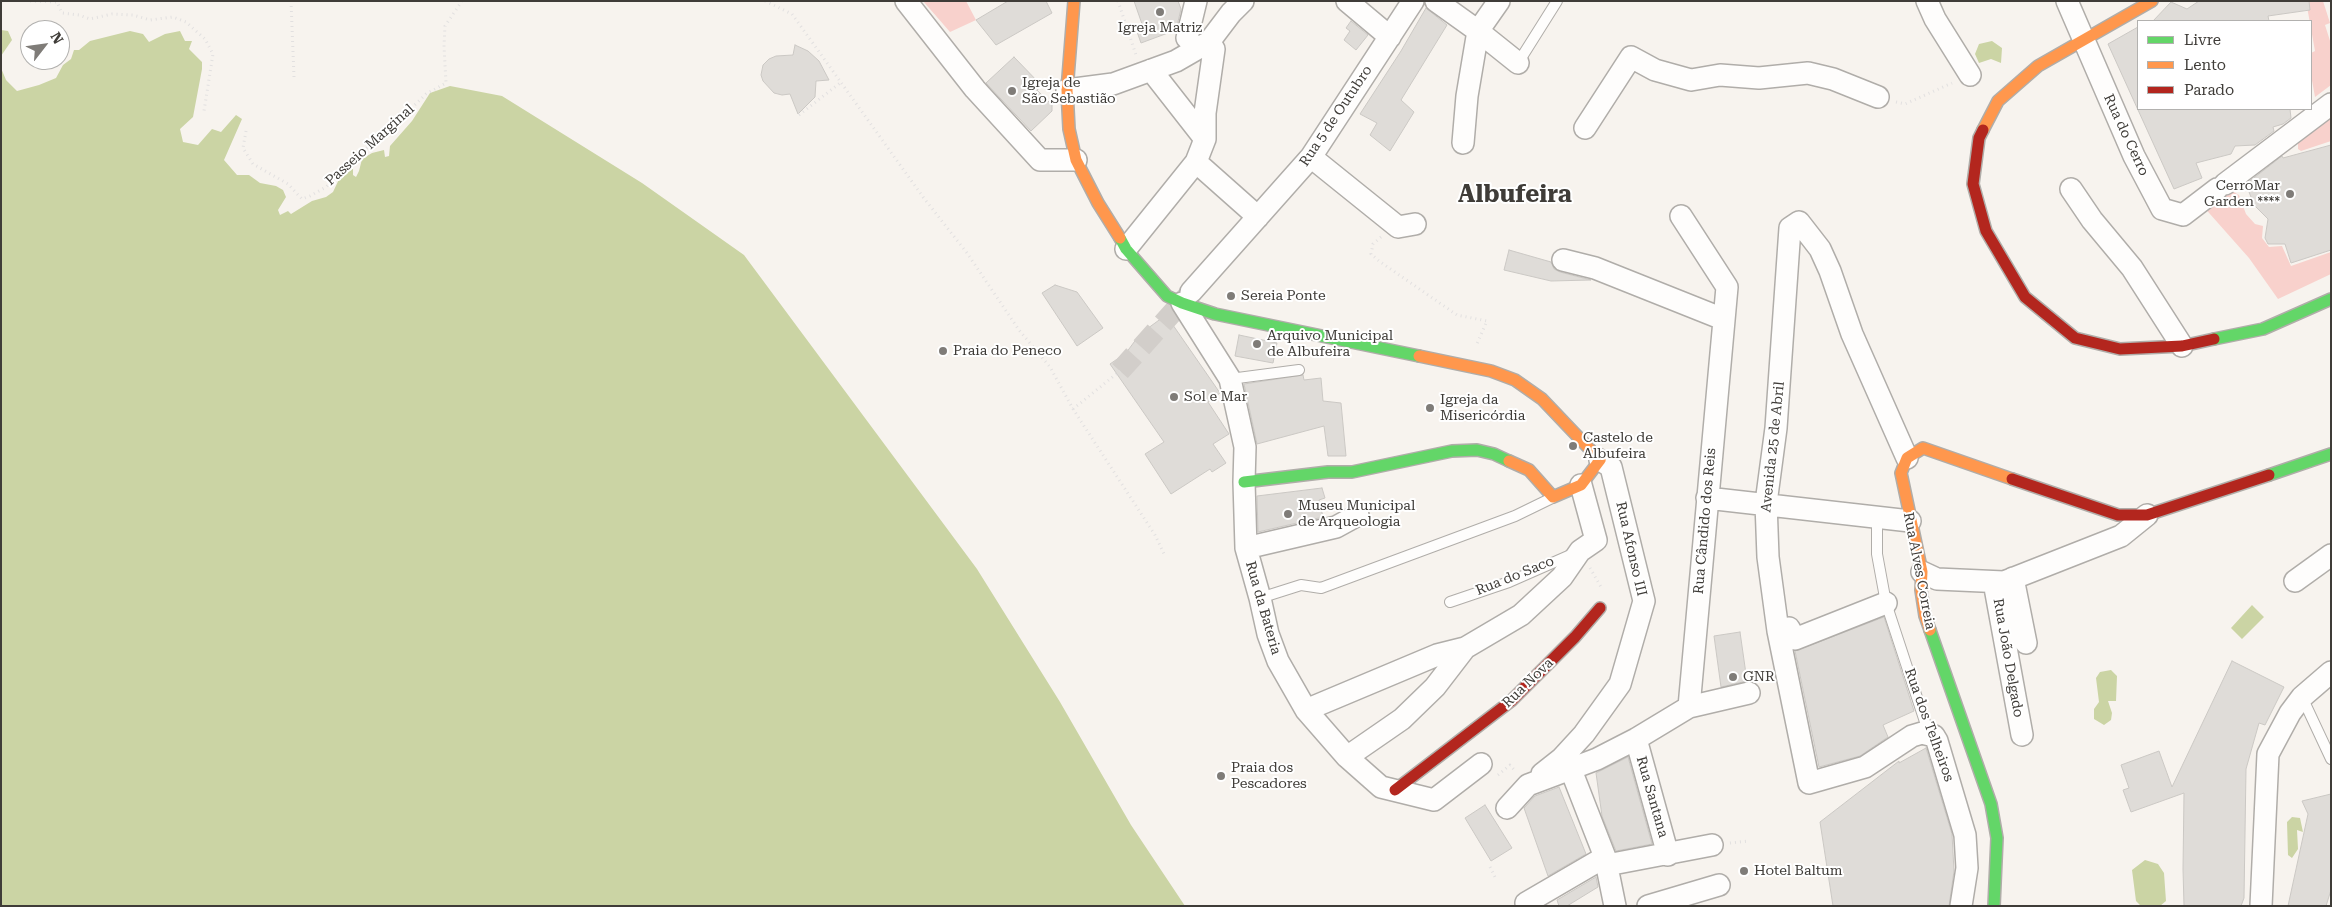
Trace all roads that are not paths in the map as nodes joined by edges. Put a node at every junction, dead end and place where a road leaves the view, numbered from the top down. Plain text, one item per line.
1 (906, 1) edge
2 (1074, 1) edge
3 (1196, 1) edge
4 (1244, 1) edge
5 (1347, 1) edge
6 (1413, 1) edge
7 (1436, 1) edge
8 (1498, 1) edge
9 (1557, 1) edge
10 (1927, 1) edge
11 (2067, 1) edge
12 (2152, 1) edge
13 (2132, 6) edge
14 (1478, 30) junction
15 (1390, 37) junction
16 (1187, 38) dead end
17 (2083, 39) junction
18 (1209, 42) junction
19 (1518, 63) joint
20 (1146, 72) junction
21 (1970, 75) road end
22 (1067, 90) junction
23 (1878, 97) dead end
24 (2331, 104) edge
25 (1585, 128) dead end
26 (1204, 139) junction
27 (1463, 142) dead end
28 (1311, 157) junction
29 (1076, 160) junction
30 (1196, 162) junction
31 (2071, 189) dead end
32 (1681, 216) dead end
33 (1258, 217) junction
34 (1407, 226) road end
35 (1126, 249) junction
36 (1563, 260) dead end
37 (1180, 297) junction
38 (2331, 299) edge
39 (1722, 318) junction
40 (2182, 346) junction
41 (1299, 370) dead end
42 (1230, 379) junction
43 (2331, 454) edge
44 (1907, 458) junction
45 (1600, 460) junction
46 (1244, 482) junction
47 (1581, 485) junction
48 (1553, 497) junction
49 (1707, 498) junction
50 (1766, 503) junction
51 (1358, 515) dead end
52 (2147, 515) joint
53 (1877, 517) junction
54 (1910, 521) junction
55 (2122, 523) junction
56 (1246, 548) junction
57 (1582, 554) junction
58 (2331, 555) edge
59 (1922, 572) junction
60 (2003, 580) junction
61 (2295, 581) dead end
62 (1260, 598) junction
63 (1450, 602) dead end
64 (1886, 603) junction
65 (1600, 608) road end
66 (1778, 631) junction
67 (2026, 643) dead end
68 (1465, 648) junction
69 (2331, 672) edge
70 (1749, 693) dead end
71 (2302, 697) junction
72 (1688, 706) junction
73 (1306, 710) junction
74 (1929, 734) junction
75 (2022, 735) dead end
76 (1636, 739) junction
77 (1347, 756) junction
78 (2331, 759) edge
79 (1481, 764) road end
80 (1571, 770) junction
81 (1528, 785) junction
82 (1395, 790) junction
83 (1507, 808) dead end
84 (1712, 845) dead end
85 (1668, 855) junction
86 (1606, 861) junction
87 (1719, 885) dead end
88 (1526, 903) dead end
89 (1660, 904) edge
90 (1615, 906) edge
91 (1961, 906) edge
92 (1994, 906) edge
93 (2261, 906) edge

1 - 29 street
2 - 22 street
3 - 16 street
4 - 18 street
5 - 15 street
6 - 15 street, Rua 5 de Outubro
7 - 14 street
8 - 14 street
9 - 19 lane
10 - 21 street
11 - 17 street, Rua do Cerro
12 - 13 street
13 - 17 street
14 - 19 street
14 - 27 street
15 - 28 street, Rua 5 de Outubro
17 - 24 street, Rua do Cerro
17 - 40 street
18 - 20 street
18 - 26 street
20 - 22 street
20 - 26 street
22 - 29 street
23 - 25 street
26 - 30 street
28 - 33 street, Rua 5 de Outubro
28 - 34 street
29 - 35 street
30 - 33 street
30 - 35 street
31 - 40 street
32 - 39 street, Rua Cândido dos Reis
33 - 37 street, Rua 5 de Outubro
35 - 37 street
36 - 39 street
37 - 42 street, Rua da Bateria
37 - 45 street
38 - 40 street
39 - 49 street, Rua Cândido dos Reis
41 - 42 lane
42 - 46 street, Rua da Bateria
43 - 52 street
44 - 50 street, Avenida 25 de Abril
44 - 54 street, Rua Alves Correia
44 - 55 street
45 - 47 street
45 - 81 street, Rua Afonso III
46 - 48 street
46 - 56 street, Rua da Bateria
47 - 48 street
47 - 57 street
48 - 62 lane
49 - 50 street
49 - 72 street, Rua Cândido dos Reis
50 - 53 street
50 - 66 street, Avenida 25 de Abril
51 - 56 street
52 - 55 street
53 - 54 street
53 - 64 lane, Rua dos Telheiros
54 - 59 street, Rua Alves Correia
55 - 60 street
56 - 62 street, Rua da Bateria
57 - 63 lane, Rua do Saco
57 - 68 street
58 - 61 street
59 - 60 street
59 - 92 street, Rua Alves Correia
60 - 67 street
60 - 75 street, Rua João Delgado
62 - 73 street, Rua da Bateria
64 - 66 street
64 - 74 lane, Rua dos Telheiros
65 - 82 street, Rua Nova
66 - 74 street, Avenida 25 de Abril
68 - 73 street
68 - 77 street
69 - 71 street
70 - 72 street
71 - 78 lane
71 - 93 street
72 - 76 street
73 - 77 street, Rua da Bateria
74 - 91 street, Rua dos Telheiros
76 - 80 street
76 - 85 street, Rua Santana
77 - 82 street, Rua da Bateria
79 - 82 street, Rua da Bateria
80 - 81 street
80 - 86 street
81 - 83 street, Rua Afonso III
84 - 85 street
85 - 86 street
86 - 88 street
86 - 90 street
87 - 89 street

